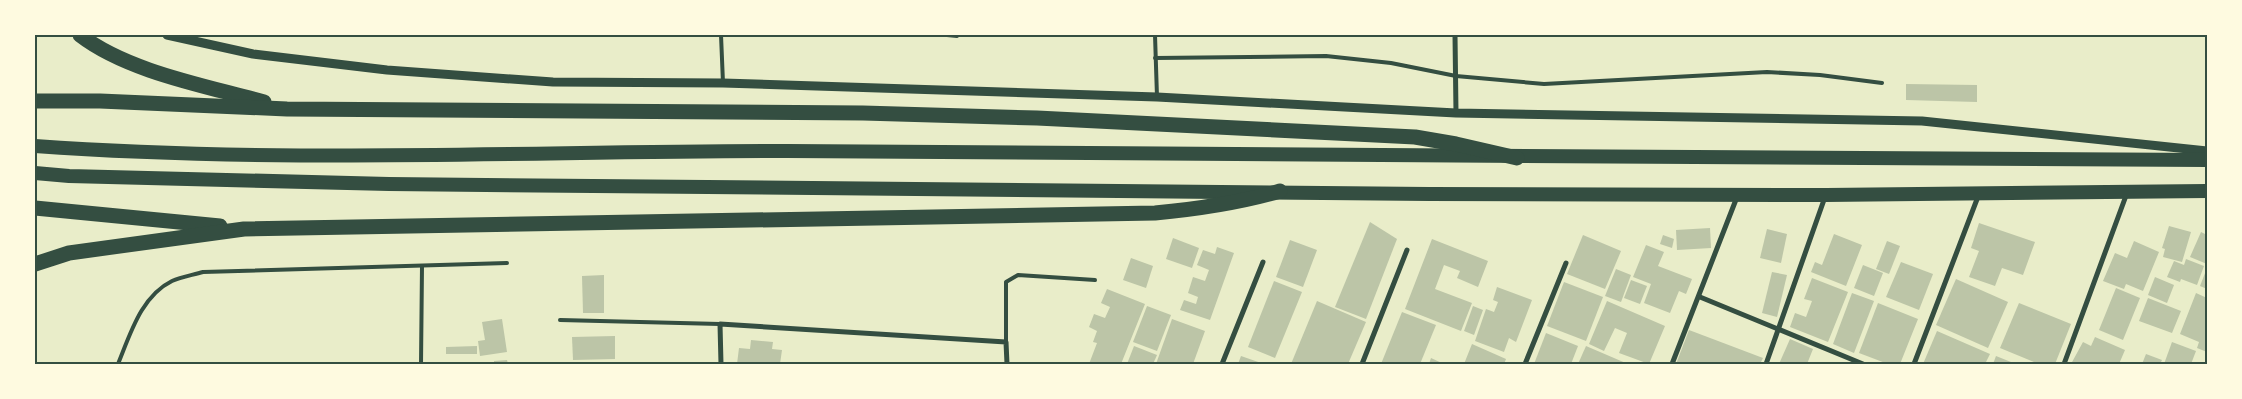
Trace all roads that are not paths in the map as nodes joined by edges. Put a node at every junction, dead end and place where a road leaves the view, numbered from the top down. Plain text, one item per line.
1 (80, 35) edge
2 (167, 35) edge
3 (721, 35) edge
4 (947, 35) edge
5 (1154, 35) edge
6 (1455, 35) edge
7 (958, 36) edge
8 (1155, 58) junction
9 (1456, 76) junction
10 (723, 83) junction
11 (1882, 83) dead end
12 (1157, 97) junction
13 (35, 101) edge
14 (288, 109) junction
15 (1456, 114) junction
16 (35, 146) edge
17 (2207, 151) edge
18 (1517, 158) junction
19 (2207, 160) edge
20 (35, 173) edge
21 (1280, 191) junction
22 (2207, 191) edge
23 (2128, 192) junction
24 (1979, 194) junction
25 (1738, 195) junction
26 (1826, 195) junction
27 (35, 208) edge
28 (244, 229) junction
29 (1407, 250) dead end
30 (1263, 262) dead end
31 (507, 263) dead end
32 (1566, 263) dead end
33 (35, 264) edge
34 (422, 266) junction
35 (1095, 280) dead end
36 (1700, 297) junction
37 (560, 320) dead end
38 (720, 324) junction
39 (1778, 330) junction
40 (1006, 342) junction
41 (118, 364) edge
42 (420, 364) edge
43 (721, 364) edge
44 (1008, 364) edge
45 (1222, 364) edge
46 (1362, 364) edge
47 (1525, 364) edge
48 (1672, 364) edge
49 (1766, 364) edge
50 (1863, 364) edge
51 (1914, 364) edge
52 (2064, 364) edge

1 - 14 highway
2 - 10 street
3 - 10 lane
4 - 7 lane
5 - 8 lane
6 - 9 street
8 - 9 lane
8 - 12 lane
9 - 11 lane
9 - 15 street
10 - 12 street
12 - 15 street
13 - 14 highway
14 - 18 highway
15 - 17 street
16 - 18 highway
18 - 19 highway
20 - 21 highway
21 - 25 highway
21 - 28 highway
22 - 23 highway
23 - 24 highway
23 - 52 street
24 - 26 highway
24 - 51 street
25 - 26 highway
25 - 36 street
26 - 39 street
27 - 28 highway
28 - 33 highway
29 - 46 street
30 - 45 street
31 - 34 lane
32 - 47 street
34 - 41 lane
34 - 42 lane
35 - 40 lane
36 - 39 street
36 - 48 street
37 - 38 lane
38 - 40 street
38 - 43 street
39 - 49 street
39 - 50 street
40 - 44 street

